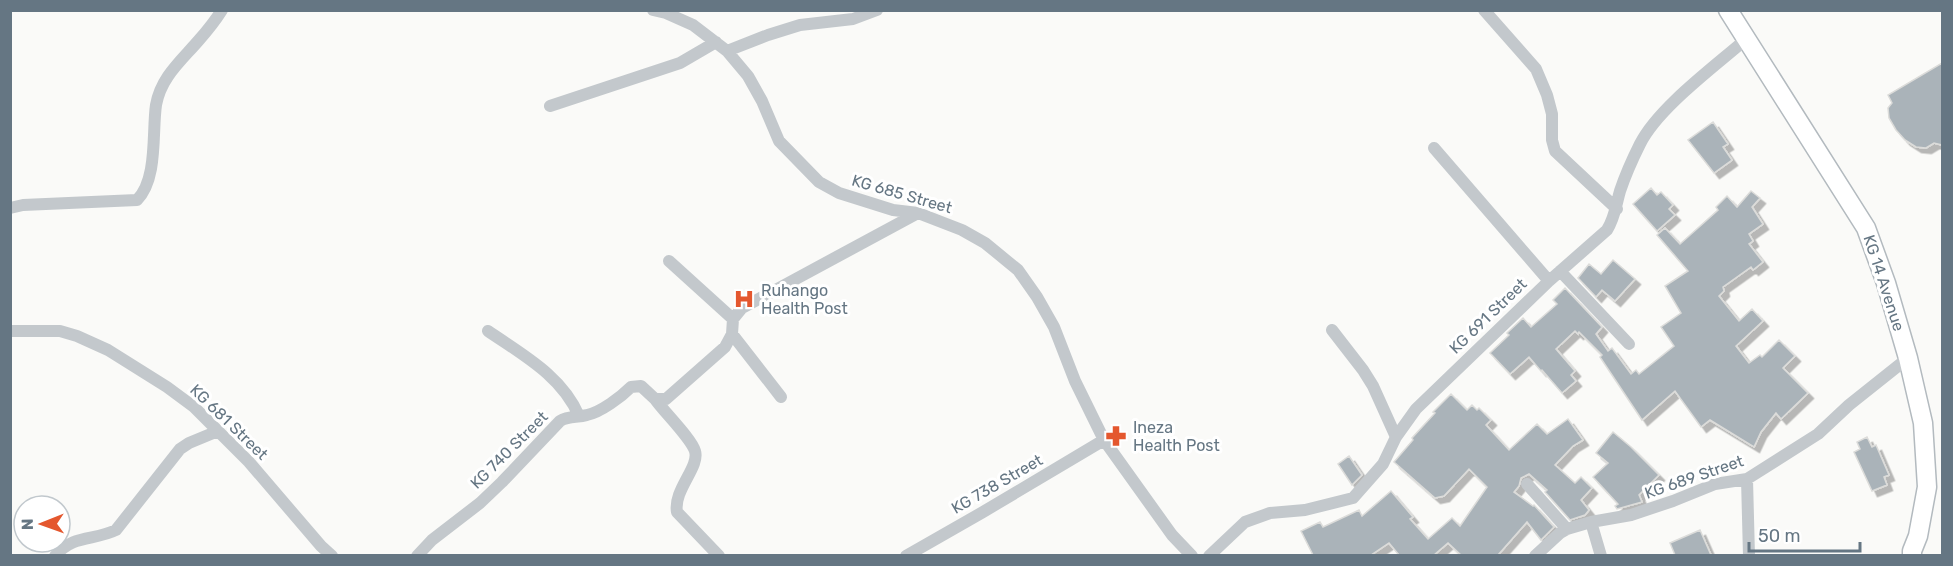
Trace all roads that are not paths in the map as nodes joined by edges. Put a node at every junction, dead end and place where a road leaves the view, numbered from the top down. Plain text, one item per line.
1 (222, 10) edge
2 (653, 10) edge
3 (877, 10) edge
4 (1484, 10) edge
5 (1728, 10) edge
6 (1745, 40) junction
7 (716, 42) junction
8 (727, 51) junction
9 (550, 105) dead end
10 (1434, 148) dead end
11 (10, 208) edge
12 (1617, 209) junction
13 (918, 213) junction
14 (669, 261) dead end
15 (1560, 271) junction
16 (1549, 281) junction
17 (733, 319) junction
18 (1332, 330) dead end
19 (10, 331) edge
20 (488, 332) dead end
21 (732, 334) junction
22 (1629, 344) dead end
23 (1908, 358) junction
24 (781, 397) dead end
25 (655, 399) junction
26 (579, 416) junction
27 (218, 432) junction
28 (1396, 437) junction
29 (1104, 440) junction
30 (1747, 479) junction
31 (1527, 484) dead end
32 (1591, 522) junction
33 (1567, 529) junction
34 (1909, 554) edge
35 (56, 555) edge
36 (332, 555) edge
37 (417, 555) edge
38 (719, 555) edge
39 (906, 555) edge
40 (1192, 555) edge
41 (1209, 555) edge
42 (1535, 555) edge
43 (1601, 555) edge
44 (1749, 555) edge

1 - 11 street
2 - 7 street, KG 685 Street
3 - 8 street
4 - 12 street
5 - 6 main road, KG 14 Avenue
6 - 12 street, KG 691 Street
6 - 23 main road, KG 14 Avenue
7 - 8 street, KG 685 Street
7 - 9 street
8 - 13 street, KG 685 Street
10 - 16 street
12 - 15 street, KG 691 Street
13 - 17 street
13 - 29 street, KG 685 Street
14 - 17 street
15 - 16 street, KG 691 Street
15 - 22 street
16 - 28 street, KG 691 Street
17 - 21 street
18 - 28 street
19 - 27 street, KG 681 Street
20 - 26 street
21 - 24 street
21 - 25 street
23 - 30 street, KG 689 Street
23 - 34 main road, KG 14 Avenue
25 - 26 street, KG 740 Street
25 - 38 street
26 - 37 street, KG 740 Street
27 - 35 street
27 - 36 street, KG 681 Street
28 - 41 street, KG 691 Street
29 - 39 street, KG 738 Street
29 - 40 street, KG 685 Street
30 - 32 street, KG 689 Street
30 - 44 street
31 - 33 street
32 - 33 street, KG 689 Street
32 - 43 street
33 - 42 street, KG 689 Street

